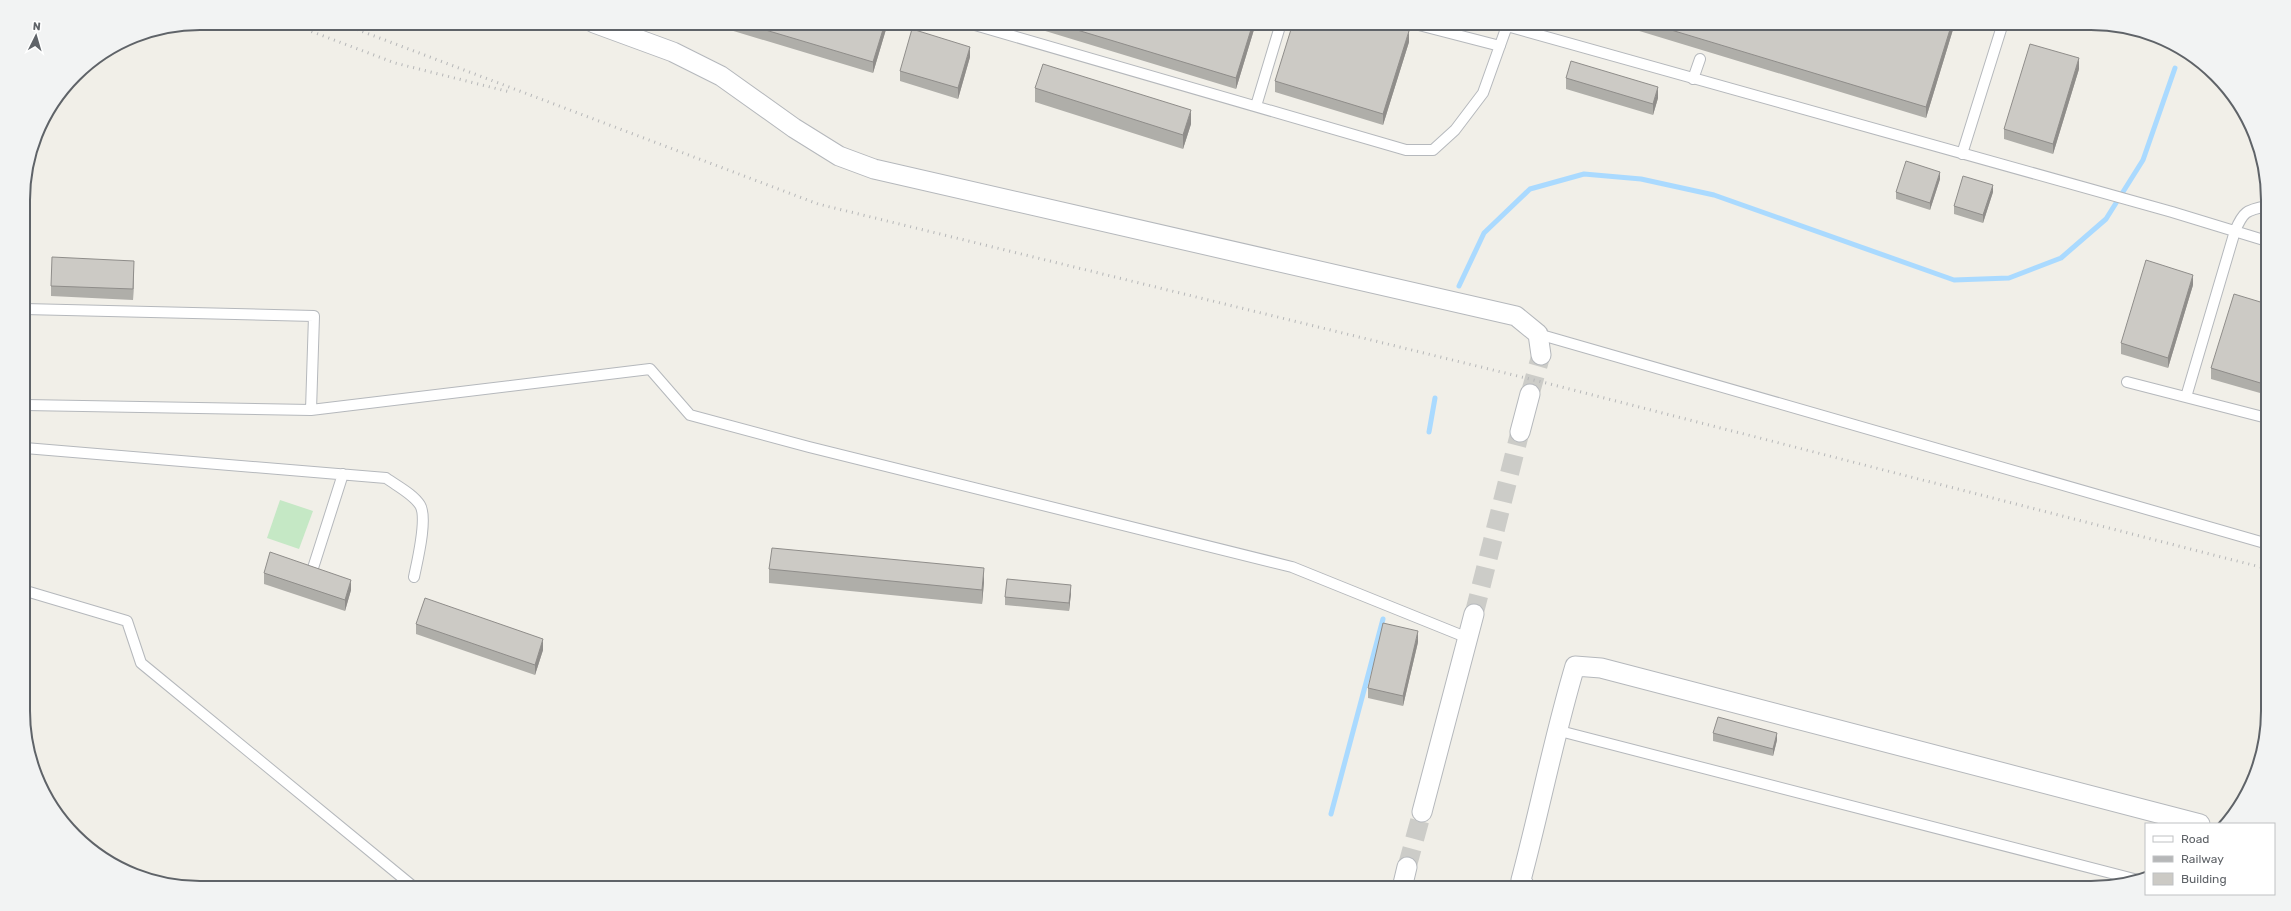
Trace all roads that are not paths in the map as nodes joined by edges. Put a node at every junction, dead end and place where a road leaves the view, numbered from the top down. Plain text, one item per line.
1 (613, 30) edge
2 (992, 30) edge
3 (1279, 30) edge
4 (1439, 30) edge
5 (1505, 30) edge
6 (1524, 30) edge
7 (2001, 30) edge
8 (1500, 46) junction
9 (1700, 59) dead end
10 (1693, 79) junction
11 (1256, 106) junction
12 (1962, 154) junction
13 (2261, 207) edge
14 (2235, 231) junction
15 (2261, 239) edge
16 (30, 309) edge
17 (1538, 334) junction
18 (1541, 355) tunnel mouth
19 (2127, 382) dead end
20 (1530, 394) tunnel mouth
21 (2186, 397) junction
22 (30, 405) edge
23 (311, 410) junction
24 (2261, 416) edge
25 (1520, 432) tunnel mouth
26 (30, 448) edge
27 (343, 474) junction
28 (2261, 542) edge
29 (313, 568) edge
30 (414, 577) dead end
31 (30, 592) edge
32 (1474, 614) tunnel mouth
33 (1468, 638) junction
34 (1556, 730) junction
35 (1422, 812) tunnel mouth
36 (2196, 823) edge
37 (1407, 867) tunnel mouth
38 (2127, 877) edge
39 (406, 881) edge
40 (1404, 881) edge
41 (1522, 881) edge

1 - 17 street
2 - 11 lane
3 - 11 lane
4 - 8 lane
5 - 8 lane
6 - 10 lane
7 - 12 lane
8 - 11 lane
9 - 10 lane
10 - 12 lane
12 - 14 lane
13 - 14 lane
14 - 15 lane
14 - 21 lane
16 - 23 lane
17 - 18 street
17 - 28 lane
19 - 21 lane
20 - 25 street
21 - 24 lane
22 - 23 lane
23 - 33 lane
26 - 27 lane
27 - 29 lane
27 - 30 lane
31 - 39 lane
32 - 33 street
33 - 35 street
34 - 36 street
34 - 38 lane
34 - 41 street
37 - 40 street

